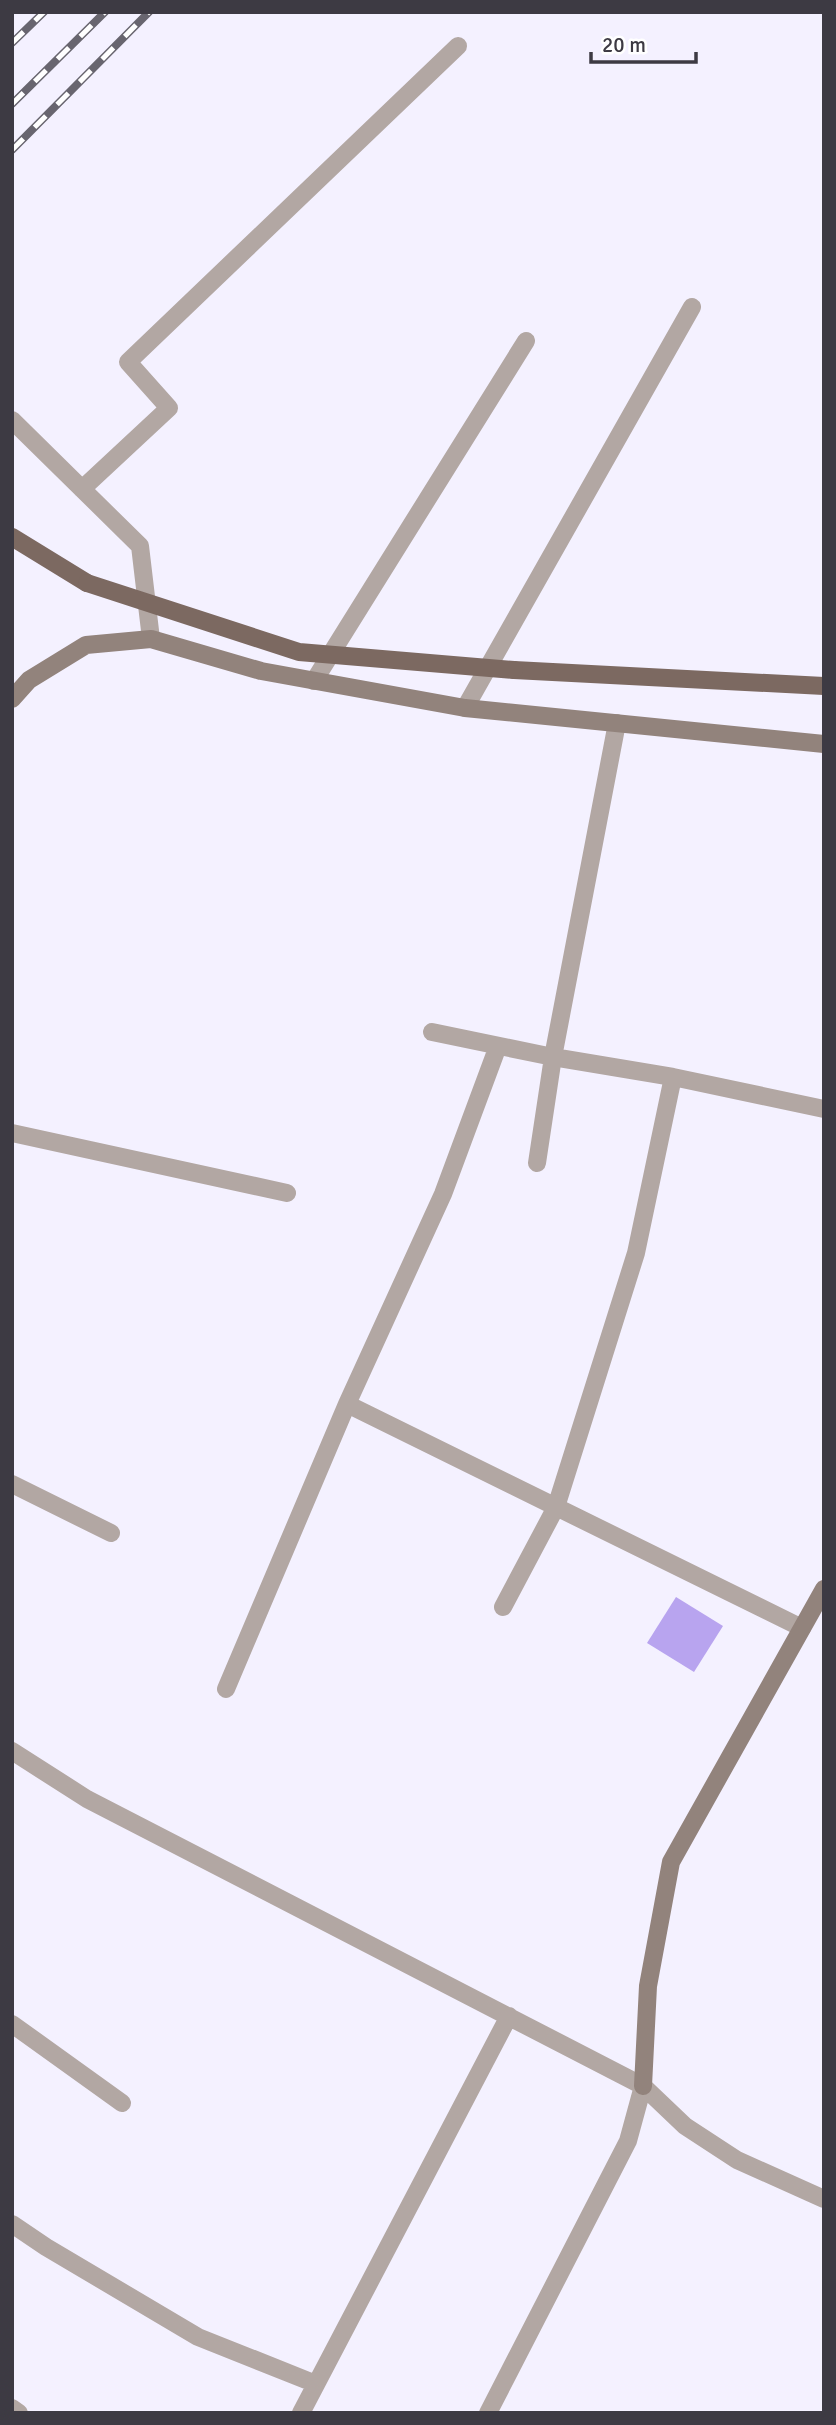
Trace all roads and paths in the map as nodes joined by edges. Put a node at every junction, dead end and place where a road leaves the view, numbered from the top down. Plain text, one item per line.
1 (458, 46) dead end
2 (692, 307) dead end
3 (526, 341) dead end
4 (12, 420) edge
5 (82, 489) junction
6 (12, 537) edge
7 (151, 639) junction
8 (314, 681) junction
9 (824, 686) edge
10 (12, 699) edge
11 (465, 708) junction
12 (617, 723) junction
13 (824, 744) edge
14 (432, 1032) dead end
15 (498, 1046) junction
16 (552, 1057) junction
17 (673, 1077) junction
18 (824, 1109) edge
19 (12, 1133) edge
20 (537, 1163) dead end
21 (287, 1193) dead end
22 (347, 1404) junction
23 (12, 1484) edge
24 (556, 1507) junction
25 (111, 1534) dead end
26 (824, 1590) edge
27 (503, 1607) dead end
28 (802, 1628) junction
29 (226, 1689) dead end
30 (12, 1751) edge
31 (509, 2016) junction
32 (12, 2024) edge
33 (643, 2086) junction
34 (122, 2103) dead end
35 (824, 2199) edge
36 (12, 2224) edge
37 (316, 2384) junction
38 (12, 2408) edge
39 (19, 2413) edge
40 (301, 2413) edge
41 (488, 2413) edge

1 - 5 street
2 - 11 street
3 - 8 street
4 - 5 street
5 - 7 street
6 - 9 main road, bridge
7 - 8 main road
7 - 10 main road
8 - 11 main road
11 - 12 main road
12 - 13 main road
12 - 16 street
14 - 15 street
15 - 16 street
15 - 22 street
16 - 17 street
16 - 20 street
17 - 18 street
17 - 24 street
19 - 21 street
22 - 24 street
22 - 29 street
23 - 25 street
24 - 27 street
24 - 28 street
26 - 28 main road
28 - 33 main road
30 - 31 street
31 - 33 street
31 - 37 street
32 - 34 street
33 - 35 street
33 - 41 street
36 - 37 street
37 - 40 street
38 - 39 street

